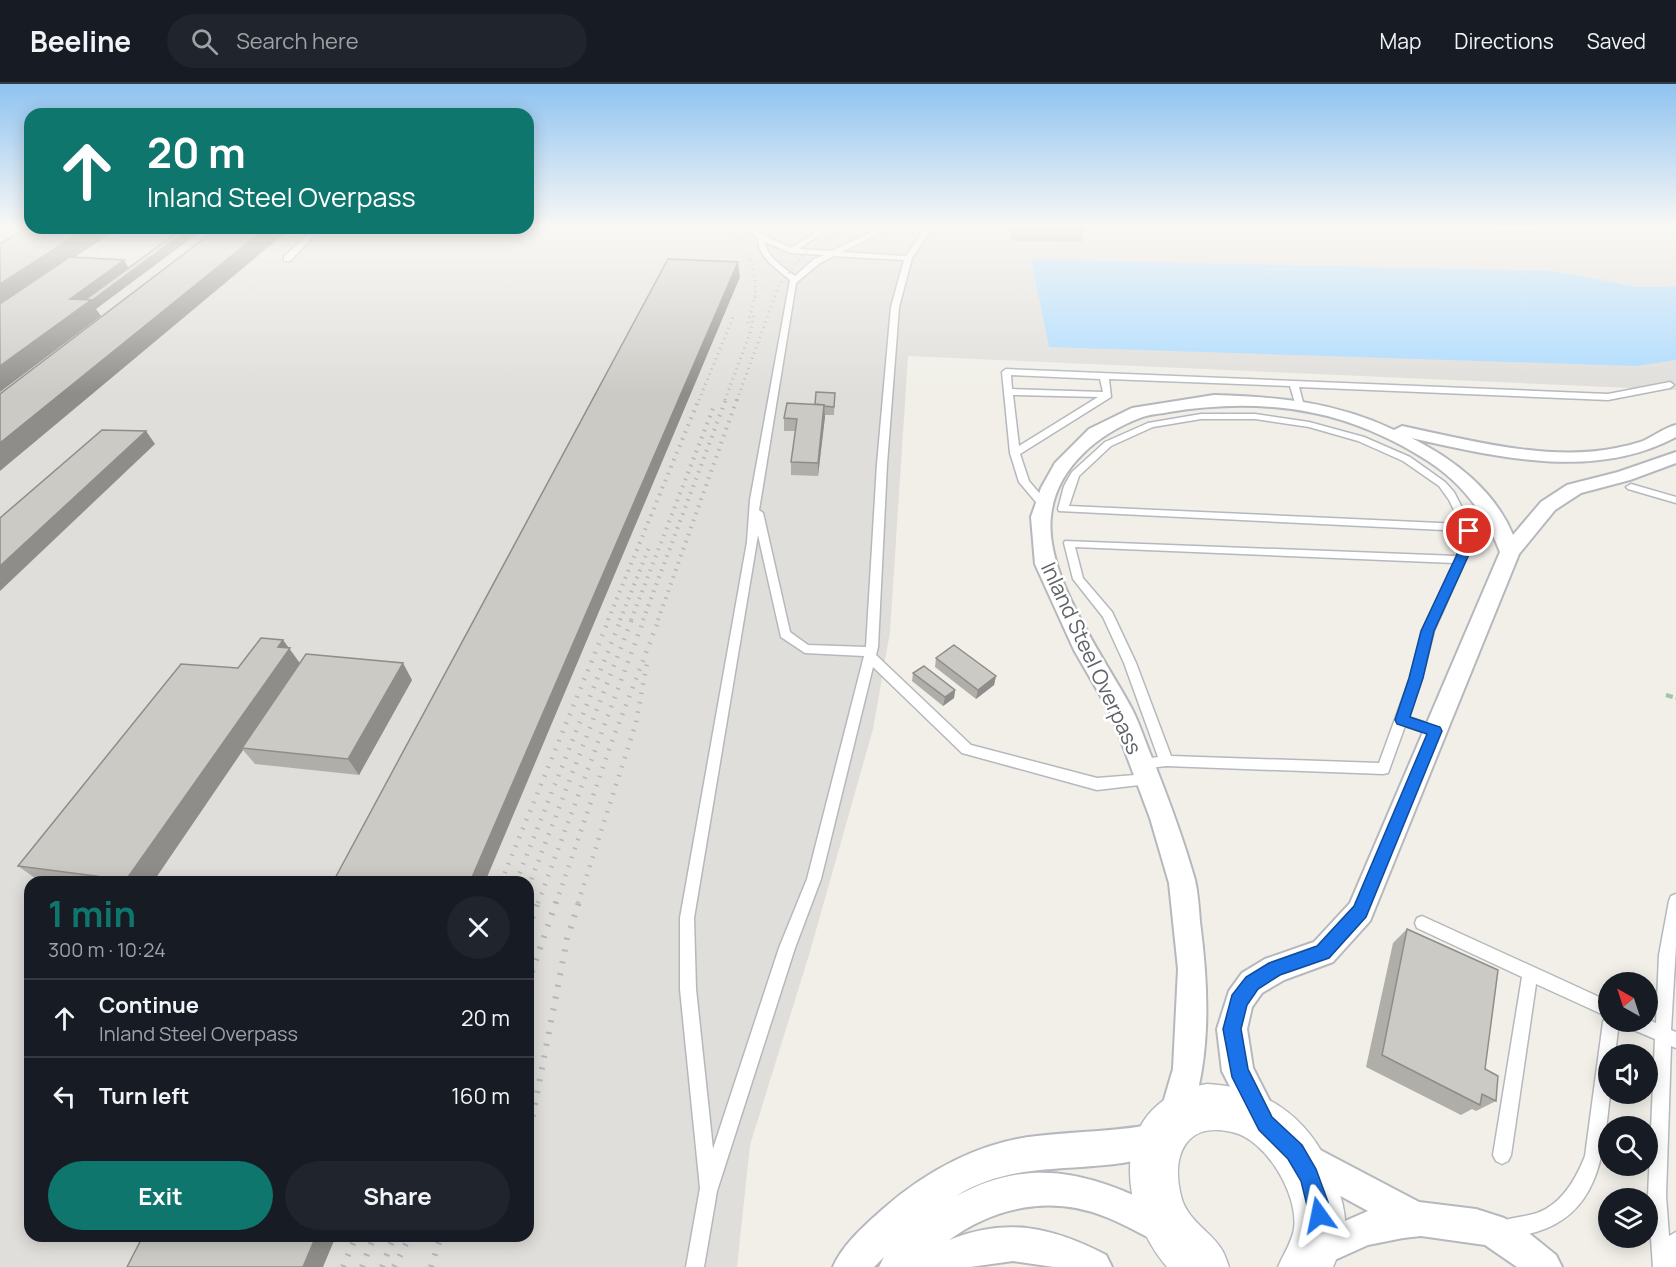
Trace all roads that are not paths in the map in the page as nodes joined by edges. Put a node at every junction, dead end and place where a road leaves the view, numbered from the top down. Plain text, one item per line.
1 (792, 283) edge
2 (901, 283) edge
3 (1104, 375) junction
4 (1293, 384) junction
5 (1670, 385) dead end
6 (1009, 392) junction
7 (1108, 395) junction
8 (1300, 406) junction
9 (1366, 423) junction
10 (1676, 430) edge
11 (1015, 453) junction
12 (1676, 457) edge
13 (1631, 487) dead end
14 (755, 500) junction
15 (1676, 500) edge
16 (1045, 506) junction
17 (1467, 528) junction
18 (1510, 552) junction
19 (1460, 560) junction
20 (871, 655) junction
21 (1402, 720) junction
22 (1435, 731) junction
23 (1166, 761) junction
24 (1145, 771) junction
25 (1676, 901) edge
26 (1422, 923) dead end
27 (1530, 973) junction
28 (1598, 1004) edge
29 (1610, 1032) edge
30 (1669, 1037) edge
31 (1167, 1130) junction
32 (1280, 1138) junction
33 (1502, 1155) dead end
34 (708, 1191) junction
35 (1414, 1218) junction
36 (1490, 1229) junction
37 (1169, 1230) junction
38 (1676, 1242) edge
39 (1309, 1259) edge
40 (695, 1267) edge
41 (851, 1267) edge
42 (897, 1267) edge
43 (933, 1267) edge
44 (1094, 1267) edge
45 (1203, 1267) edge
46 (1544, 1267) edge
47 (1662, 1267) edge
48 (1672, 1267) edge

1 - 14 lane
2 - 20 lane
3 - 4 lane
3 - 6 lane
3 - 7 lane
4 - 5 lane
4 - 8 lane
6 - 7 lane
6 - 11 lane
7 - 11 lane
8 - 9 street, Inland Steel Overpass
8 - 16 street, Inland Steel Overpass
9 - 10 street
9 - 18 street, Inland Steel Overpass
11 - 16 lane
12 - 18 street
13 - 15 lane
14 - 20 lane
14 - 34 lane
16 - 24 street, Inland Steel Overpass
17 - 17 lane
17 - 19 lane
18 - 22 street
19 - 21 lane
19 - 23 lane
20 - 24 lane
20 - 34 lane
21 - 22 lane
21 - 23 lane
22 - 32 street
23 - 24 lane
24 - 31 street, Inland Steel Overpass
25 - 30 lane
26 - 27 lane
27 - 28 lane
27 - 33 lane
29 - 36 lane
30 - 47 lane
31 - 32 main road
31 - 37 main road
31 - 41 street
32 - 35 street
32 - 39 main road
34 - 40 lane
35 - 36 street
35 - 39 street
36 - 46 street
37 - 42 street
37 - 45 main road
38 - 48 lane
43 - 44 street

